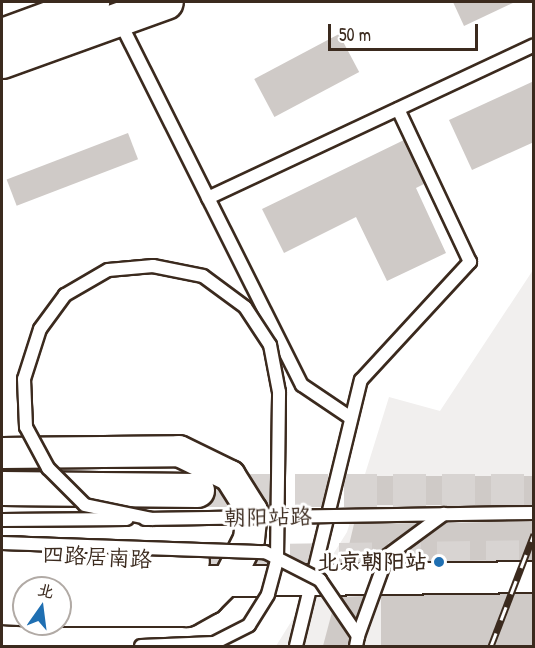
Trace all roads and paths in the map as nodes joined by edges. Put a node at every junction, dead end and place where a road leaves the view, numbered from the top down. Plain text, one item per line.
1 (92, 2) edge
2 (166, 2) edge
3 (119, 19) junction
4 (2, 35) edge
5 (534, 45) edge
6 (2, 61) edge
7 (398, 109) junction
8 (208, 198) junction
9 (351, 418) junction
10 (2, 453) edge
11 (2, 488) edge
12 (196, 490) tunnel mouth
13 (534, 513) edge
14 (444, 514) junction
15 (152, 519) junction
16 (2, 520) edge
17 (2, 543) edge
18 (2, 553) edge
19 (192, 561) tunnel mouth
20 (534, 577) edge
21 (2, 584) edge
22 (72, 611) edge
23 (357, 641) edge
24 (141, 646) edge
25 (296, 646) edge

1 - 4 main road
2 - 3 main road
3 - 6 main road
3 - 8 lane
5 - 7 lane
7 - 8 lane
7 - 9 lane
8 - 9 lane
9 - 25 lane
10 - 22 street
11 - 12 main road, 朝阳站路
13 - 14 lane, 朝阳站路, bridge
14 - 15 lane, 朝阳站路, bridge
14 - 23 lane, bridge
15 - 16 lane, 朝阳站路, bridge
15 - 24 lane, bridge
17 - 23 lane, 朝阳站路, bridge
18 - 19 main road, 四路居南路
20 - 21 street

